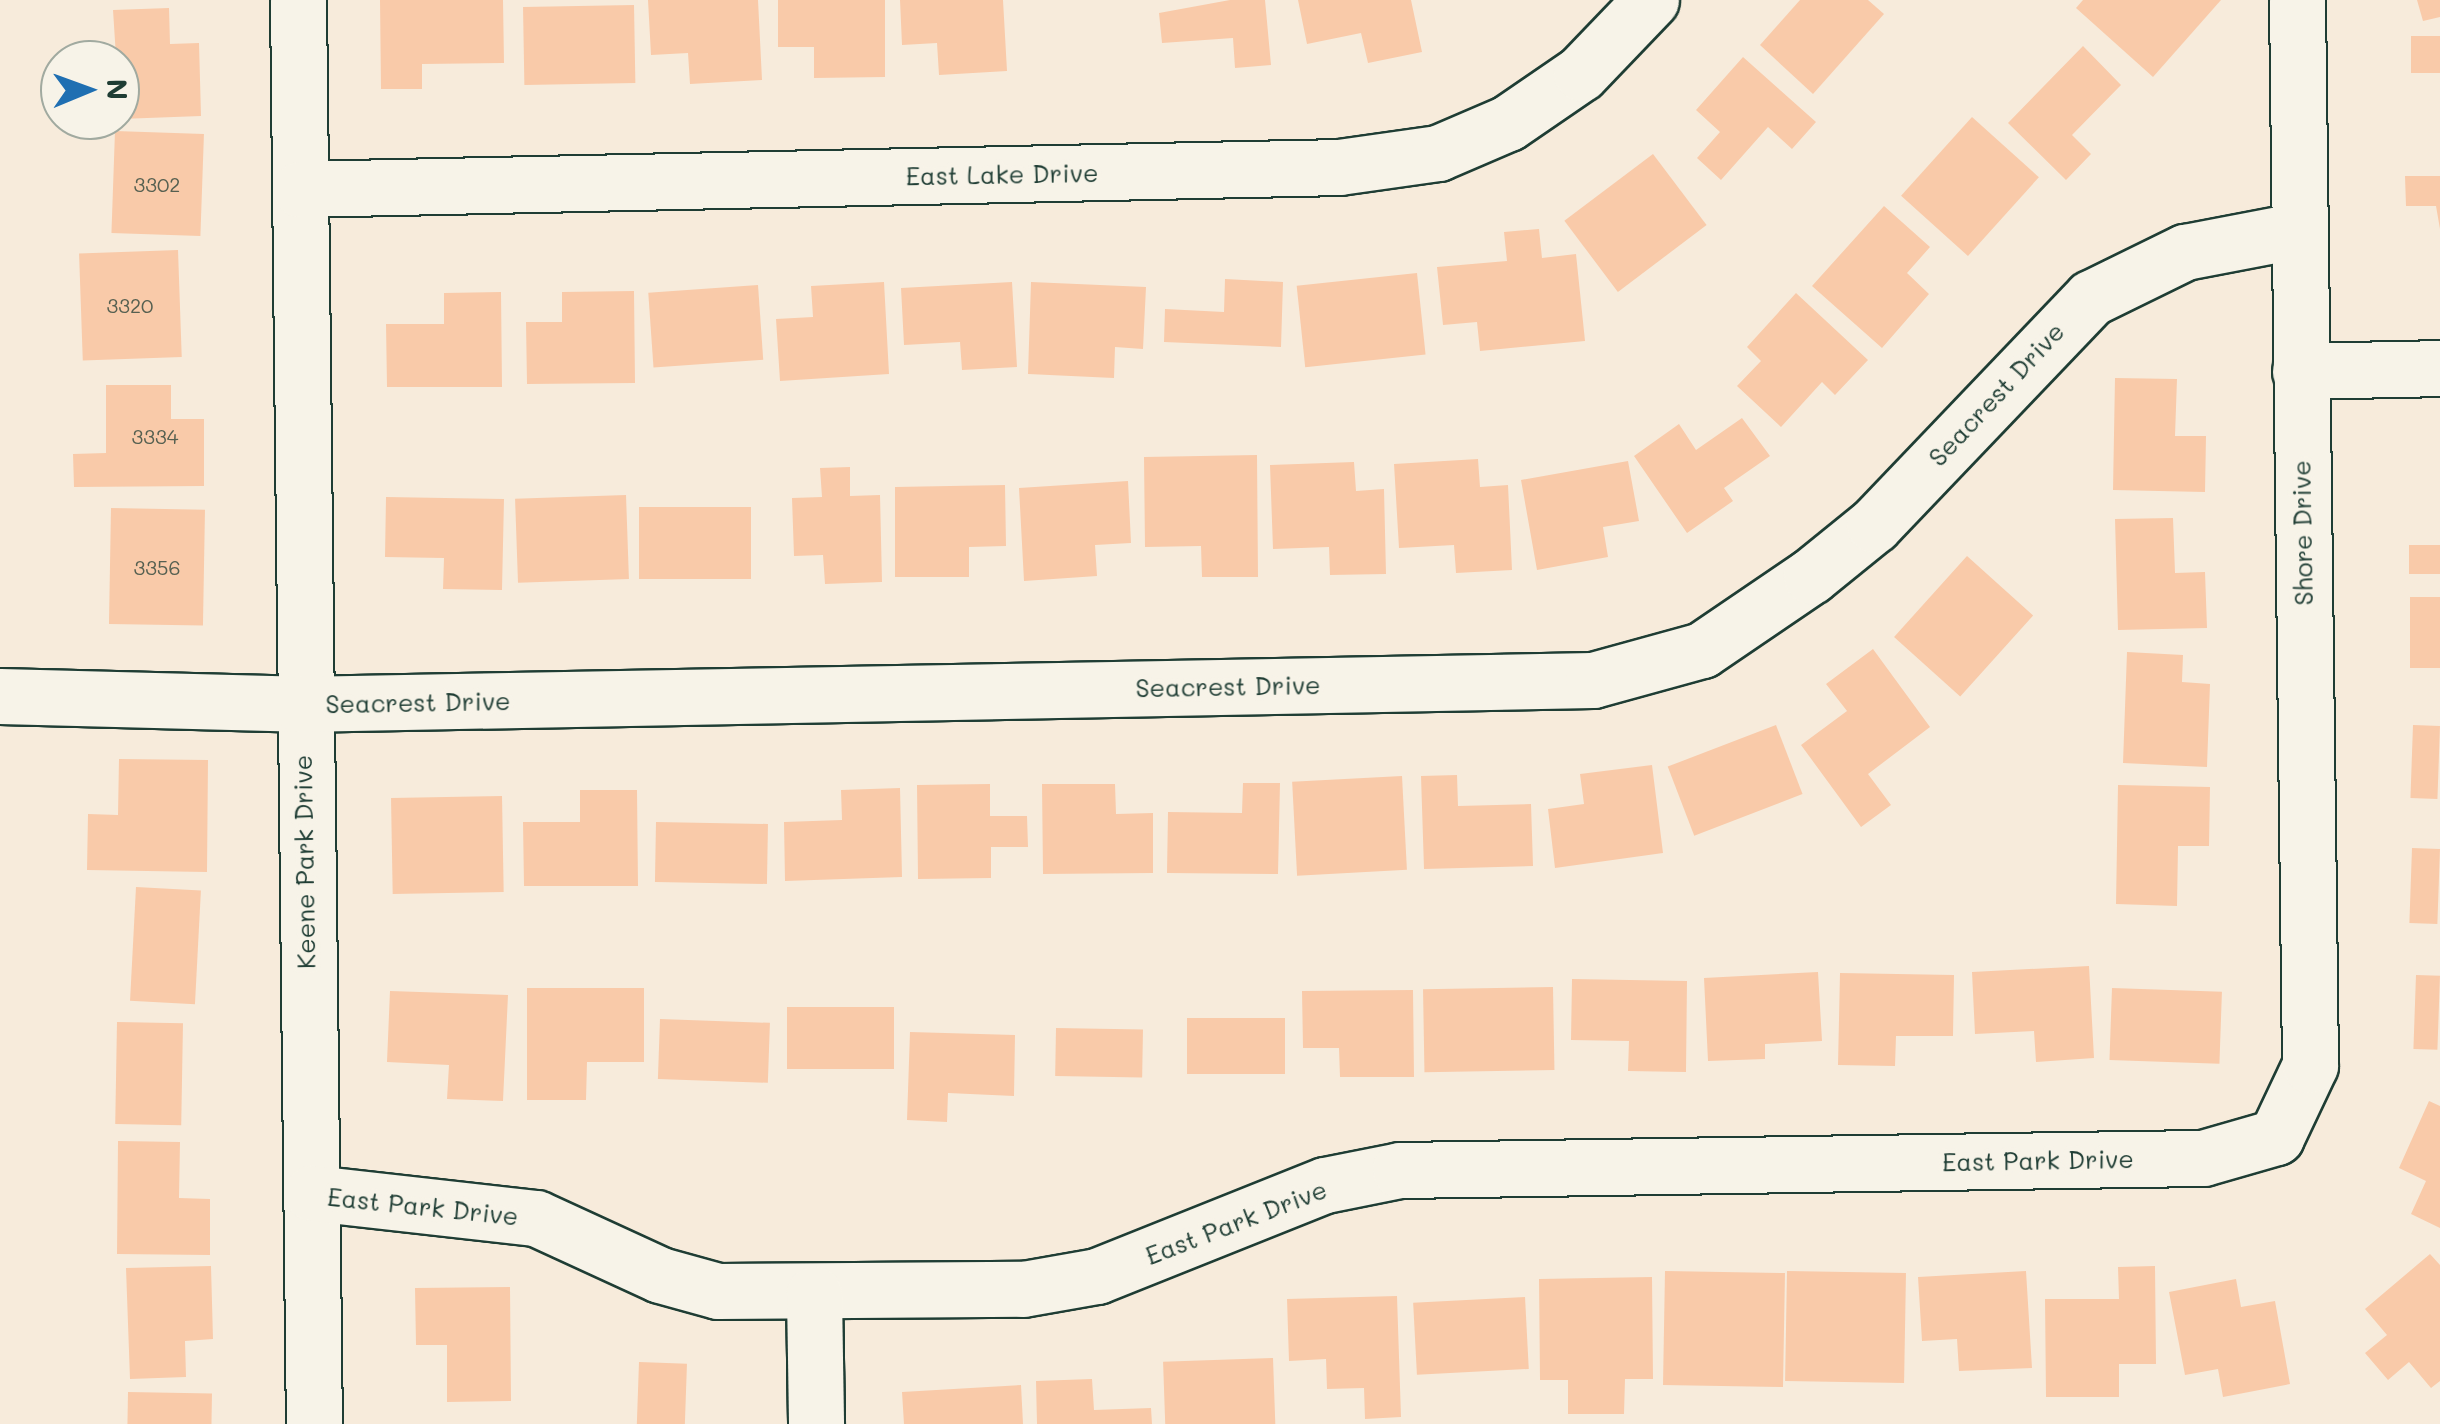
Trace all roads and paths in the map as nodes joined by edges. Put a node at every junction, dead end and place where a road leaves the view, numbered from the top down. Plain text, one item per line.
1 (298, 0) edge
2 (1650, 0) edge
3 (2297, 0) edge
4 (300, 189) junction
5 (2300, 230) junction
6 (2440, 368) edge
7 (2300, 371) junction
8 (0, 696) edge
9 (300, 704) junction
10 (2310, 1065) joint
11 (312, 1193) junction
12 (814, 1294) junction
13 (314, 1424) edge
14 (816, 1424) edge

1 - 4 street, Keene Park Drive
2 - 4 street, East Lake Drive
3 - 5 street, Shore Drive
4 - 9 street, Keene Park Drive
5 - 7 street, Shore Drive
5 - 9 street, Seacrest Drive
6 - 7 street
7 - 10 street, Shore Drive
8 - 9 street, Seacrest Drive
9 - 11 street, Keene Park Drive
10 - 12 street, East Park Drive
11 - 12 street, East Park Drive
11 - 13 street, Keene Park Drive
12 - 14 street

